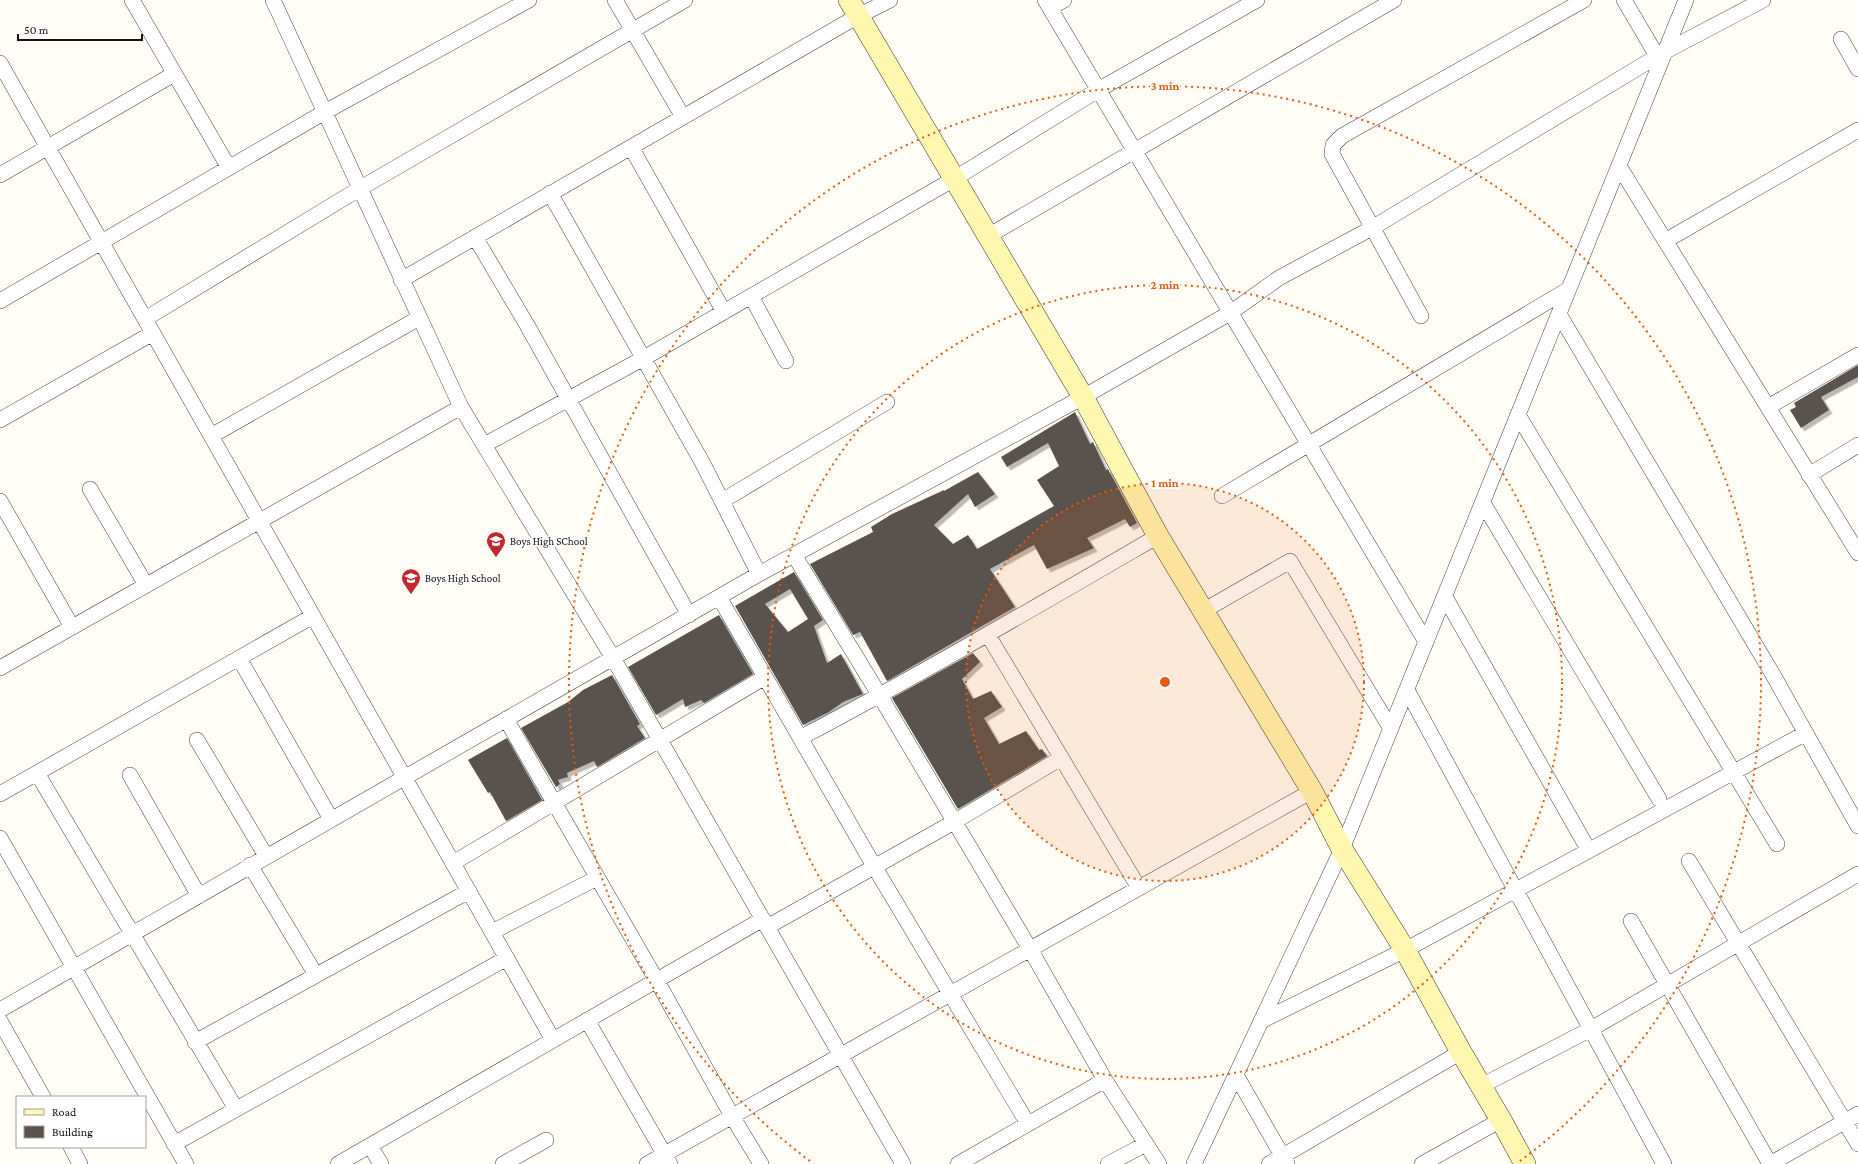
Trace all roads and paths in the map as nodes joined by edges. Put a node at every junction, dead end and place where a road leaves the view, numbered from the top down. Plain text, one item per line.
1 (132, 0) edge
2 (272, 0) edge
3 (528, 0) edge
4 (615, 0) edge
5 (685, 0) edge
6 (890, 0) edge
7 (1064, 0) edge
8 (1257, 0) edge
9 (1394, 0) edge
10 (1584, 0) edge
11 (1624, 0) edge
12 (1763, 0) edge
13 (1047, 4) edge
14 (1681, 4) edge
15 (853, 8) edge
16 (632, 30) junction
17 (1841, 39) dead end
18 (1661, 54) junction
19 (0, 63) edge
20 (1858, 69) edge
21 (174, 74) junction
22 (1098, 90) junction
23 (323, 113) junction
24 (683, 117) junction
25 (1858, 130) edge
26 (47, 146) junction
27 (631, 147) junction
28 (1134, 152) junction
29 (1619, 166) junction
30 (229, 168) junction
31 (0, 175) edge
32 (954, 179) junction
33 (359, 189) junction
34 (550, 193) junction
35 (1372, 228) junction
36 (988, 236) junction
37 (475, 237) junction
38 (1665, 241) junction
39 (102, 242) junction
40 (401, 280) junction
41 (1569, 289) junction
42 (752, 296) junction
43 (0, 301) edge
44 (724, 312) junction
45 (1230, 313) junction
46 (1559, 314) junction
47 (1421, 316) dead end
48 (419, 318) junction
49 (145, 319) junction
50 (153, 333) junction
51 (1858, 354) edge
52 (644, 358) junction
53 (786, 361) dead end
54 (1084, 397) junction
55 (567, 398) junction
56 (887, 402) dead end
57 (461, 407) junction
58 (1768, 407) junction
59 (1518, 415) junction
60 (0, 420) edge
61 (211, 436) junction
62 (484, 445) junction
63 (1309, 445) junction
64 (1858, 445) edge
65 (1810, 475) junction
66 (90, 489) dead end
67 (1222, 496) dead end
68 (0, 501) edge
69 (722, 501) junction
70 (1483, 503) junction
71 (260, 521) junction
72 (1158, 536) junction
73 (1855, 543) edge
74 (794, 555) junction
75 (759, 574) junction
76 (146, 585) junction
77 (719, 597) junction
78 (1445, 597) junction
79 (1203, 611) junction
80 (689, 615) junction
81 (313, 616) junction
82 (72, 627) junction
83 (988, 635) junction
84 (1426, 642) junction
85 (239, 658) junction
86 (613, 658) junction
87 (0, 668) edge
88 (765, 677) junction
89 (1407, 690) junction
90 (880, 696) junction
91 (506, 720) junction
92 (1391, 729) junction
93 (1806, 733) junction
94 (800, 738) junction
95 (197, 740) dead end
96 (660, 740) junction
97 (1061, 758) junction
98 (1734, 772) junction
99 (37, 773) junction
100 (130, 775) dead end
101 (404, 777) junction
102 (1312, 791) junction
103 (0, 794) edge
104 (1659, 799) dead end
105 (554, 803) junction
106 (331, 819) junction
107 (954, 822) junction
108 (1858, 826) edge
109 (0, 838) edge
110 (1584, 842) dead end
111 (1777, 844) dead end
112 (1342, 849) junction
113 (266, 856) junction
114 (1689, 861) dead end
115 (453, 863) junction
116 (250, 866) junction
117 (874, 866) junction
118 (1858, 874) edge
119 (597, 878) junction
120 (1139, 888) junction
121 (469, 891) junction
122 (1516, 891) junction
123 (199, 896) junction
124 (1631, 921) dead end
125 (765, 923) junction
126 (492, 932) junction
127 (132, 935) junction
128 (1739, 944) junction
129 (1030, 949) junction
130 (1405, 950) junction
131 (507, 958) junction
132 (74, 966) junction
133 (316, 975) junction
134 (656, 981) junction
135 (1667, 985) junction
136 (949, 994) junction
137 (0, 1010) edge
138 (587, 1020) junction
139 (0, 1021) edge
140 (1261, 1021) junction
141 (1591, 1029) junction
142 (553, 1040) junction
143 (195, 1042) junction
144 (1461, 1052) junction
145 (841, 1055) junction
146 (1236, 1075) junction
147 (1105, 1080) junction
148 (1481, 1086) junction
149 (42, 1096) edge
150 (236, 1109) junction
151 (1858, 1114) edge
152 (732, 1116) junction
153 (1501, 1120) junction
154 (1845, 1122) junction
155 (1028, 1124) junction
156 (546, 1140) dead end
157 (174, 1144) junction
158 (1146, 1144) junction
159 (1858, 1144) edge
160 (370, 1146) junction
161 (72, 1148) edge
162 (667, 1159) edge
163 (1285, 1160) edge
164 (80, 1164) edge
165 (186, 1164) edge
166 (338, 1164) edge
167 (381, 1164) edge
168 (503, 1164) edge
169 (647, 1164) edge
170 (761, 1164) edge
171 (903, 1164) edge
172 (958, 1164) edge
173 (1108, 1164) edge
174 (1159, 1164) edge
175 (1194, 1164) edge
176 (1269, 1164) edge
177 (1422, 1164) edge
178 (1525, 1164) edge
179 (1664, 1164) edge
180 (1770, 1164) edge

1 - 21 street
2 - 23 street
3 - 23 street
4 - 16 street
5 - 16 street
6 - 15 street
7 - 13 street
8 - 22 street
9 - 28 street
10 - 35 street
11 - 18 street
12 - 18 street
13 - 22 street
14 - 18 street
15 - 24 street
15 - 32 street
16 - 24 street
16 - 33 street
17 - 20 street
18 - 29 street
18 - 35 street
19 - 26 street
21 - 26 street
21 - 30 street
22 - 28 street
22 - 32 street
23 - 30 street
23 - 33 street
24 - 27 street
25 - 38 street
26 - 31 street
26 - 39 street
27 - 34 street
27 - 44 street
28 - 36 street
28 - 45 street
29 - 38 street
29 - 41 street
30 - 39 street
32 - 36 street
32 - 42 street
33 - 40 street
33 - 49 street
34 - 37 street
34 - 52 street
35 - 45 street
35 - 47 street
36 - 54 street
37 - 40 street
37 - 55 street
38 - 58 street
39 - 43 street
39 - 49 street
40 - 48 street
41 - 46 street
41 - 63 street
42 - 44 street
42 - 53 street
44 - 52 street
45 - 54 street
45 - 63 street
46 - 59 street
46 - 93 street
48 - 57 street
48 - 61 street
49 - 50 street
50 - 60 street
50 - 61 street
51 - 58 street
52 - 55 street
52 - 69 street
54 - 72 street
54 - 74 street
55 - 62 street
55 - 80 street
56 - 69 street
57 - 62 street
57 - 71 street
58 - 65 street
59 - 70 street
59 - 98 street
61 - 71 street
62 - 86 street
63 - 67 street
63 - 84 street
64 - 65 street
65 - 73 street
66 - 76 street
68 - 82 street
69 - 75 street
70 - 78 street
70 - 104 street
71 - 76 street
71 - 81 street
72 - 79 street
72 - 83 street
74 - 75 street
74 - 90 street
75 - 77 street
76 - 82 street
77 - 80 street
77 - 88 street
78 - 84 street
78 - 110 street
79 - 92 street
79 - 102 street
80 - 86 street
81 - 85 street
81 - 101 street
82 - 87 street
83 - 90 street
83 - 97 street
84 - 89 street
85 - 99 street
85 - 106 street
86 - 91 street
86 - 96 street
88 - 94 street
88 - 96 street
89 - 92 street
89 - 122 street
90 - 94 street
90 - 107 street
91 - 101 street
91 - 105 street
92 - 112 street
93 - 98 street
93 - 108 street
94 - 117 street
95 - 113 street
96 - 105 street
96 - 125 street
97 - 107 street
97 - 120 street
98 - 111 street
98 - 122 street
99 - 103 street
99 - 127 street
100 - 123 street
101 - 106 street
101 - 115 street
102 - 112 street
102 - 120 street
105 - 115 street
105 - 119 street
106 - 113 street
107 - 117 street
107 - 129 street
109 - 132 street
112 - 130 street
112 - 140 street
113 - 116 street
114 - 128 street
115 - 121 street
116 - 123 street
116 - 133 street
117 - 125 street
117 - 136 street
118 - 128 street
119 - 126 street
119 - 134 street
120 - 129 street
121 - 126 street
121 - 133 street
122 - 130 street
122 - 141 street
123 - 127 street
124 - 135 street
125 - 134 street
125 - 145 street
126 - 131 street
127 - 132 street
127 - 143 street
128 - 135 street
128 - 154 street
129 - 136 street
129 - 147 street
130 - 140 street
130 - 144 street
131 - 142 street
131 - 150 street
132 - 137 street
132 - 157 street
133 - 143 street
134 - 138 street
134 - 152 street
135 - 141 street
135 - 180 street
136 - 145 street
136 - 155 street
138 - 142 street
138 - 162 street
139 - 149 street
140 - 146 street
141 - 148 street
141 - 179 street
142 - 160 street
143 - 150 street
144 - 148 street
144 - 163 street
145 - 152 street
145 - 171 street
146 - 163 street
146 - 175 street
147 - 155 street
147 - 158 street
148 - 153 street
150 - 157 street
151 - 154 street
152 - 162 street
152 - 170 street
153 - 177 street
153 - 178 street
154 - 159 street
154 - 180 street
155 - 172 street
156 - 168 street
157 - 165 street
158 - 173 street
158 - 174 street
160 - 166 street
160 - 167 street
161 - 164 street
162 - 169 street
163 - 176 street

